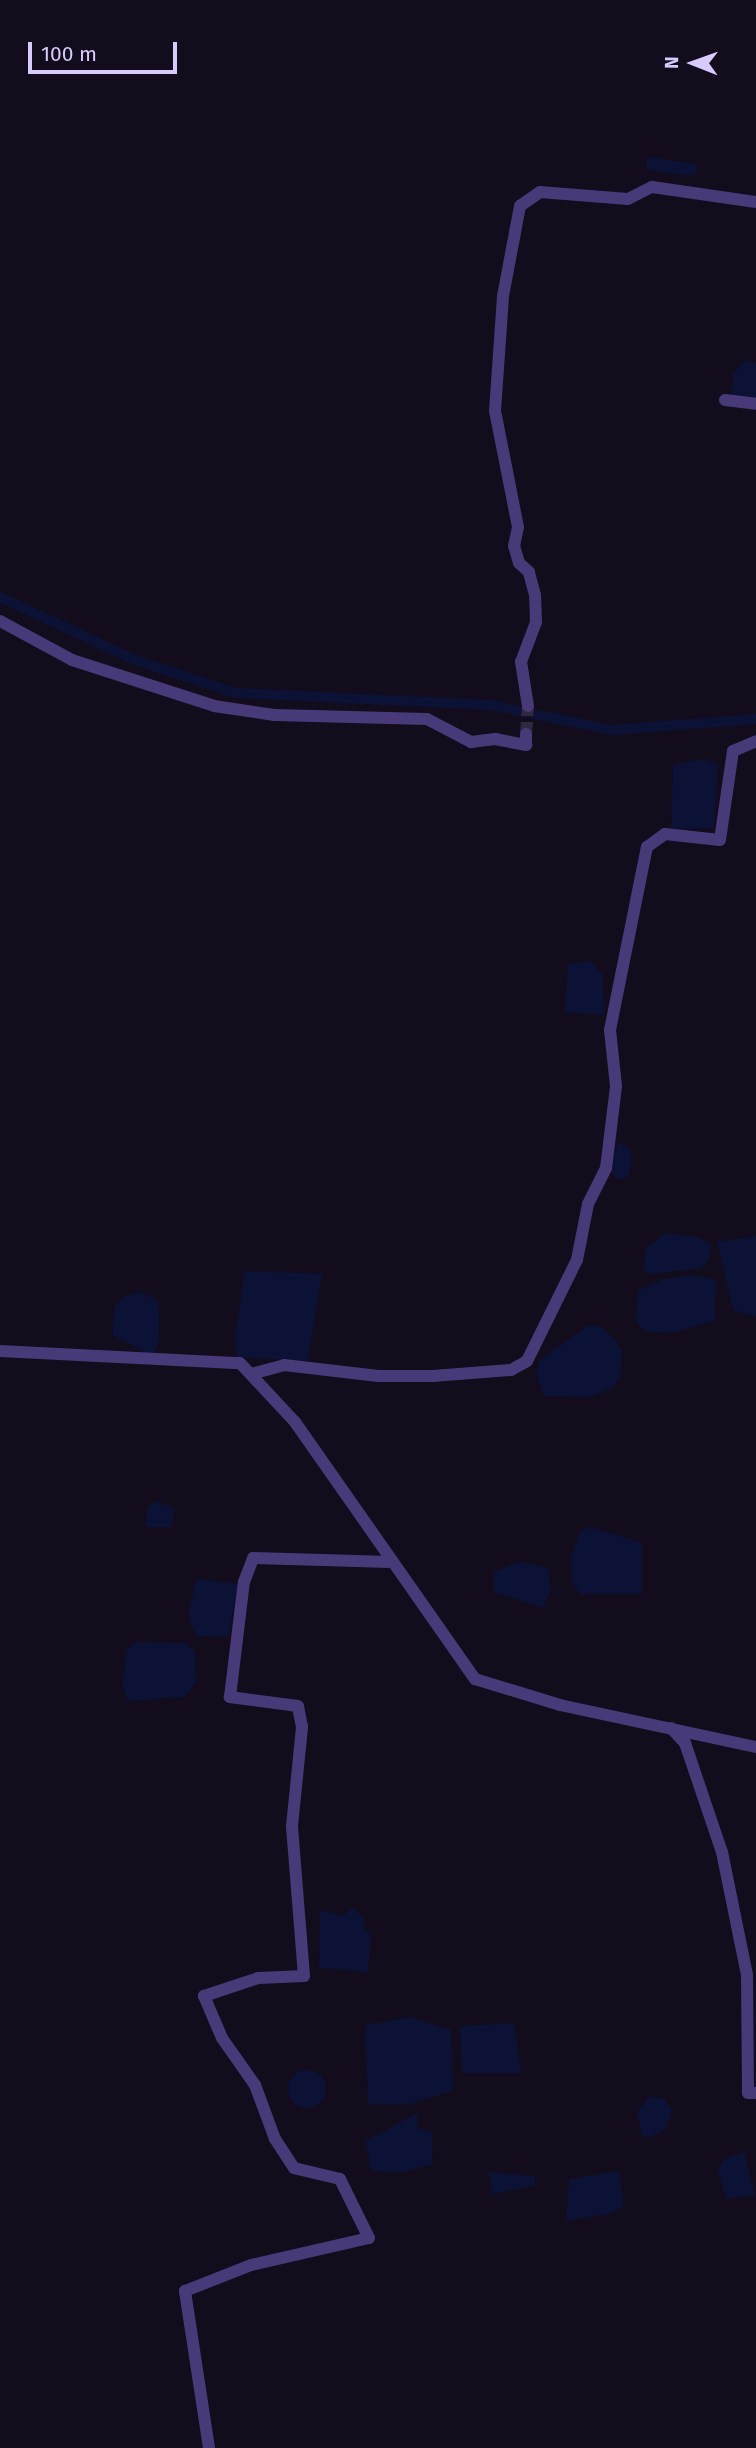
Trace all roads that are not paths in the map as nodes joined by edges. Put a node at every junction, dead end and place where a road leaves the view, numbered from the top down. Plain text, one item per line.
1 (756, 202) edge
2 (725, 400) dead end
3 (756, 404) edge
4 (0, 621) edge
5 (528, 706) tunnel mouth
6 (526, 734) dead end
7 (756, 741) edge
8 (0, 1351) edge
9 (251, 1374) junction
10 (390, 1562) junction
11 (671, 1728) junction
12 (756, 1747) edge
13 (756, 2093) edge
14 (209, 2448) edge

1 - 5 street
2 - 3 street
4 - 6 street
7 - 9 street
8 - 9 street
9 - 10 street
10 - 11 street
10 - 14 street
11 - 12 street
11 - 13 street

